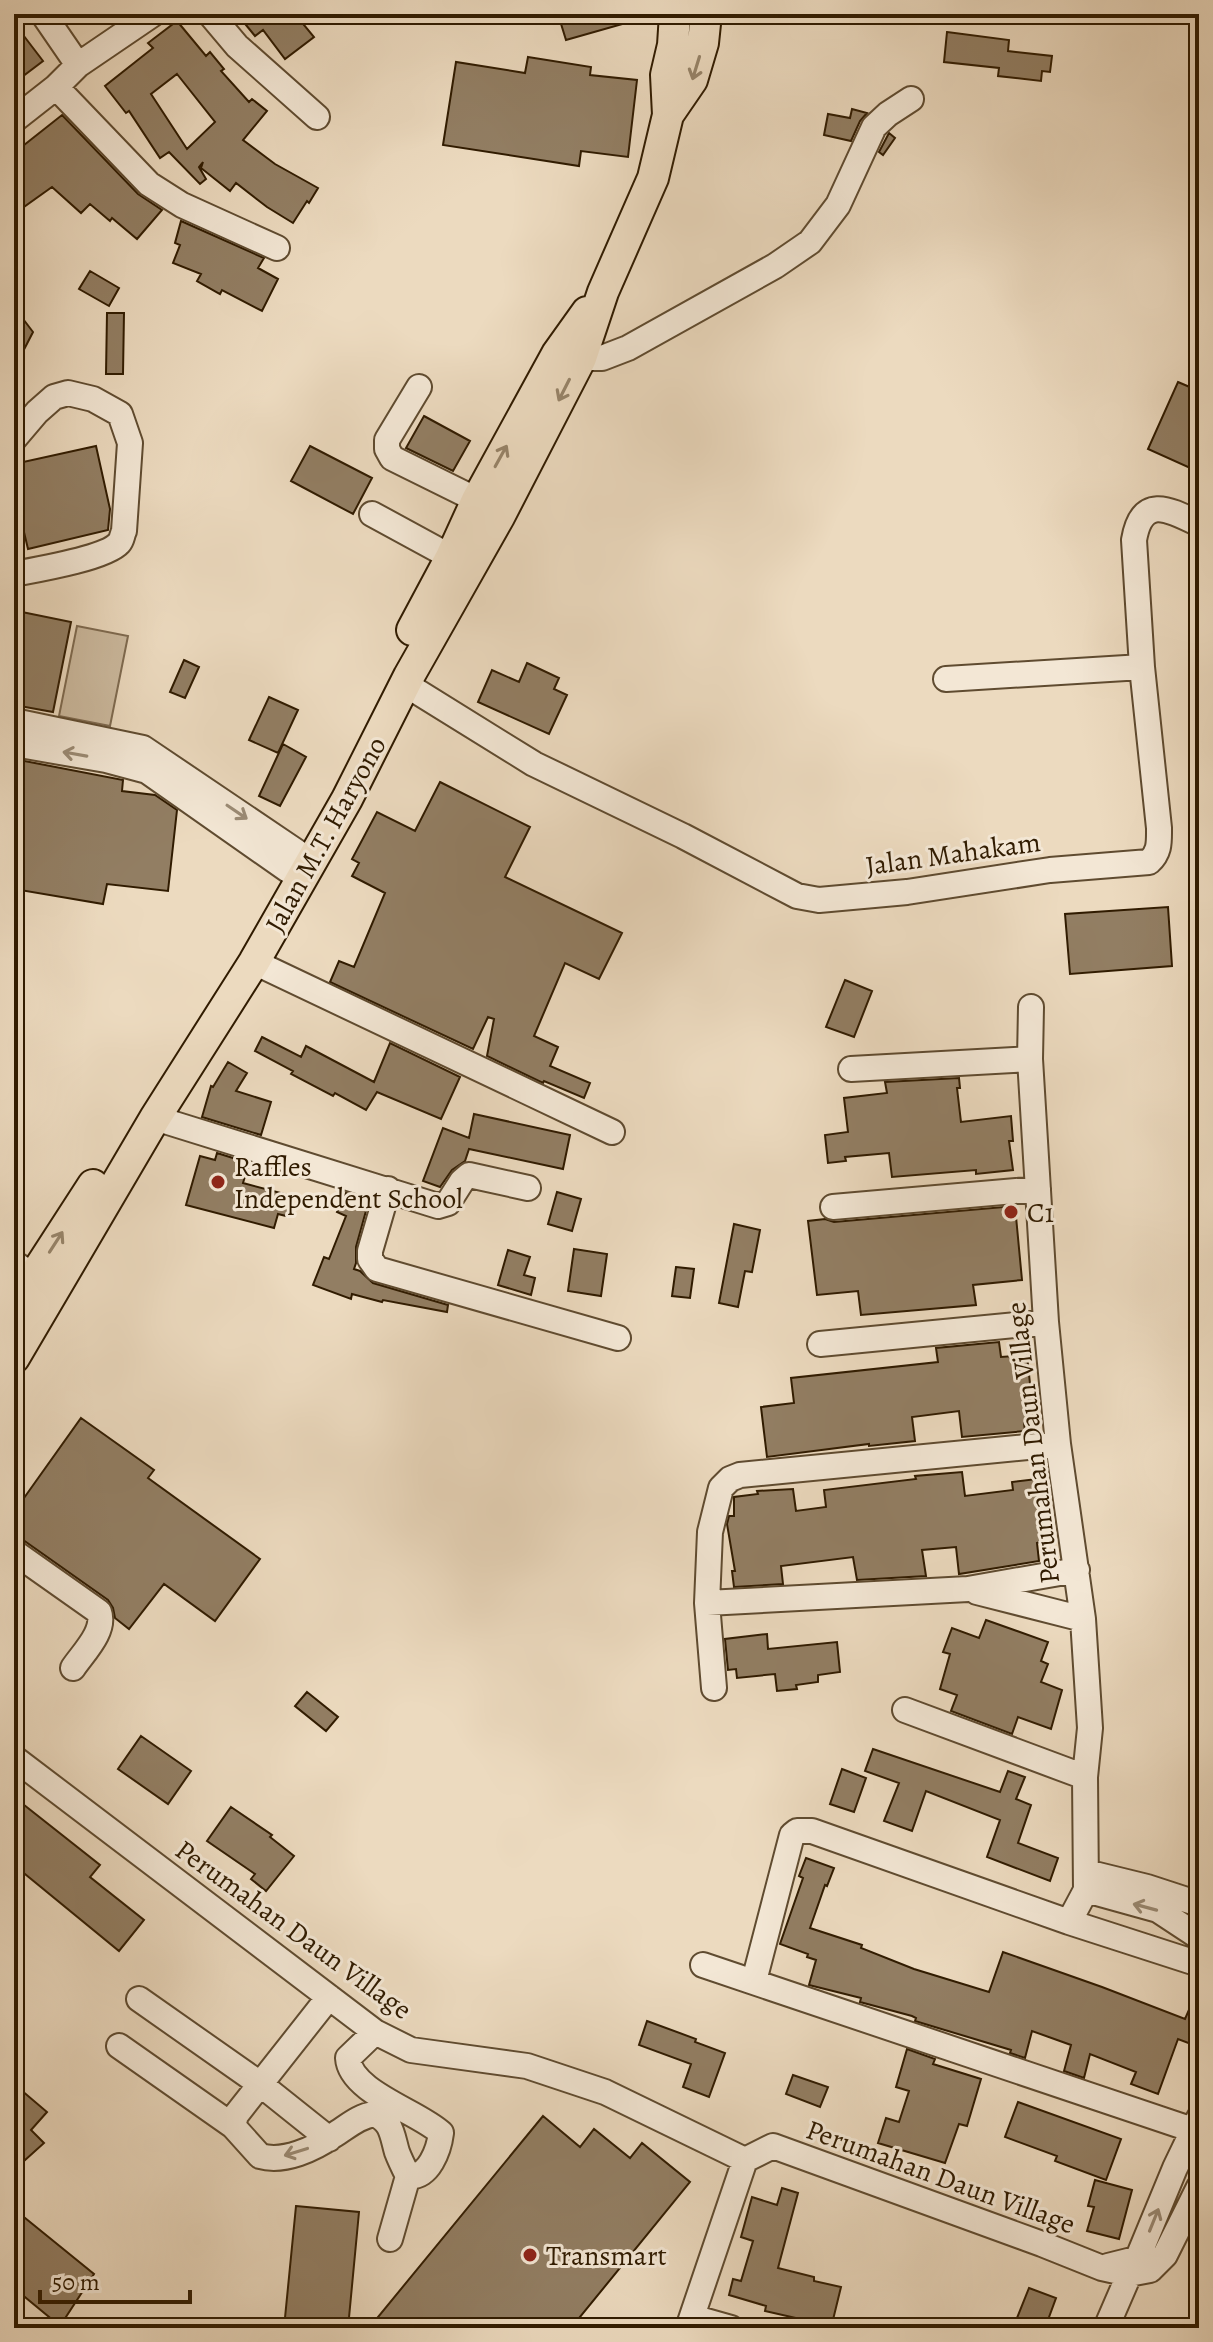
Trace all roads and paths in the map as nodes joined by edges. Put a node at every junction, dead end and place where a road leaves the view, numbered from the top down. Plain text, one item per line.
1 (43, 14) edge
2 (153, 14) edge
3 (210, 14) edge
4 (675, 14) edge
5 (706, 14) edge
6 (78, 65) junction
7 (56, 87) junction
8 (911, 99) dead end
9 (668, 115) junction
10 (317, 117) dead end
11 (14, 120) edge
12 (277, 248) dead end
13 (603, 292) junction
14 (581, 358) junction
15 (419, 387) dead end
16 (14, 439) edge
17 (477, 500) junction
18 (372, 514) dead end
19 (1199, 524) edge
20 (451, 557) junction
21 (14, 574) edge
22 (411, 654) junction
23 (1142, 667) junction
24 (946, 679) dead end
25 (405, 684) junction
26 (14, 721) edge
27 (14, 744) edge
28 (113, 752) junction
29 (292, 861) junction
30 (254, 962) junction
31 (1031, 1007) dead end
32 (1030, 1059) junction
33 (851, 1069) dead end
34 (155, 1118) junction
35 (612, 1132) dead end
36 (528, 1188) dead end
37 (388, 1189) junction
38 (1038, 1189) junction
39 (833, 1207) dead end
40 (24, 1269) edge
41 (14, 1307) edge
42 (1046, 1322) junction
43 (618, 1338) dead end
44 (820, 1344) dead end
45 (14, 1358) edge
46 (1058, 1444) junction
47 (14, 1552) edge
48 (1077, 1570) junction
49 (968, 1589) junction
50 (707, 1603) junction
51 (1083, 1619) junction
52 (73, 1668) dead end
53 (714, 1688) dead end
54 (905, 1710) dead end
55 (14, 1758) edge
56 (1085, 1777) junction
57 (1086, 1881) junction
58 (1199, 1904) edge
59 (1069, 1922) junction
60 (1199, 1937) edge
61 (1199, 1964) edge
62 (703, 1965) dead end
63 (754, 1981) junction
64 (329, 1997) junction
65 (139, 1999) dead end
66 (375, 2032) junction
67 (119, 2046) dead end
68 (260, 2084) junction
69 (393, 2115) junction
70 (1196, 2124) edge
71 (233, 2126) junction
72 (329, 2139) junction
73 (745, 2160) junction
74 (408, 2176) junction
75 (1199, 2187) edge
76 (390, 2239) dead end
77 (1132, 2266) junction
78 (690, 2323) edge
79 (731, 2328) edge
80 (1106, 2328) edge

1 - 6 street
2 - 6 street
3 - 10 street
4 - 9 main road, Jalan M.T. Haryono
5 -> 9 main road, Jalan M.T. Haryono
6 - 7 street
7 - 11 street
7 - 12 street
8 - 14 street
9 - 13 main road, Jalan M.T. Haryono
13 - 14 main road, Jalan M.T. Haryono
17 -> 13 main road, Jalan M.T. Haryono
14 -> 22 main road, Jalan M.T. Haryono
15 - 17 street
16 - 21 street
17 - 20 main road, Jalan M.T. Haryono
18 - 20 street
19 - 23 street, Jalan Mahakam
20 - 22 main road, Jalan M.T. Haryono
22 - 25 main road, Jalan M.T. Haryono
22 - 29 main road, Jalan M.T. Haryono
23 - 24 street
23 - 25 street, Jalan Mahakam
25 - 30 main road, Jalan M.T. Haryono
26 - 28 street
28 -> 27 street
28 - 29 street
40 -> 29 main road, Jalan M.T. Haryono
30 - 34 main road, Jalan M.T. Haryono
30 - 35 street
31 - 32 street, Perumahan Daun Village
32 - 33 street
32 - 38 street, Perumahan Daun Village
34 - 37 street
34 - 45 main road, Jalan M.T. Haryono
36 - 37 street
37 - 43 street
38 - 39 street
38 - 42 street, Perumahan Daun Village
40 - 41 main road, Jalan M.T. Haryono
42 - 44 street
42 - 46 street, Perumahan Daun Village
46 - 48 street, Perumahan Daun Village
46 - 50 street
47 - 52 street
48 - 49 street
48 - 51 street, Perumahan Daun Village
49 - 50 street
49 - 51 street
50 - 53 street
51 - 56 street, Perumahan Daun Village
54 - 56 street
55 - 64 street, Perumahan Daun Village
56 - 57 street, Perumahan Daun Village
57 - 58 street
57 - 59 street
60 -> 57 street
59 - 61 street
59 - 63 street
62 - 63 street
63 - 70 street
64 - 66 street, Perumahan Daun Village
64 - 68 street
65 - 68 street
66 - 69 street
66 - 73 street, Perumahan Daun Village
67 - 71 street
68 - 71 street
68 - 72 street
69 - 72 street
69 - 74 street
69 - 74 street
77 -> 70 street
72 -> 71 street
73 - 77 street, Perumahan Daun Village
73 - 78 street
74 - 76 street
75 - 77 street
77 - 80 street
78 - 79 street

